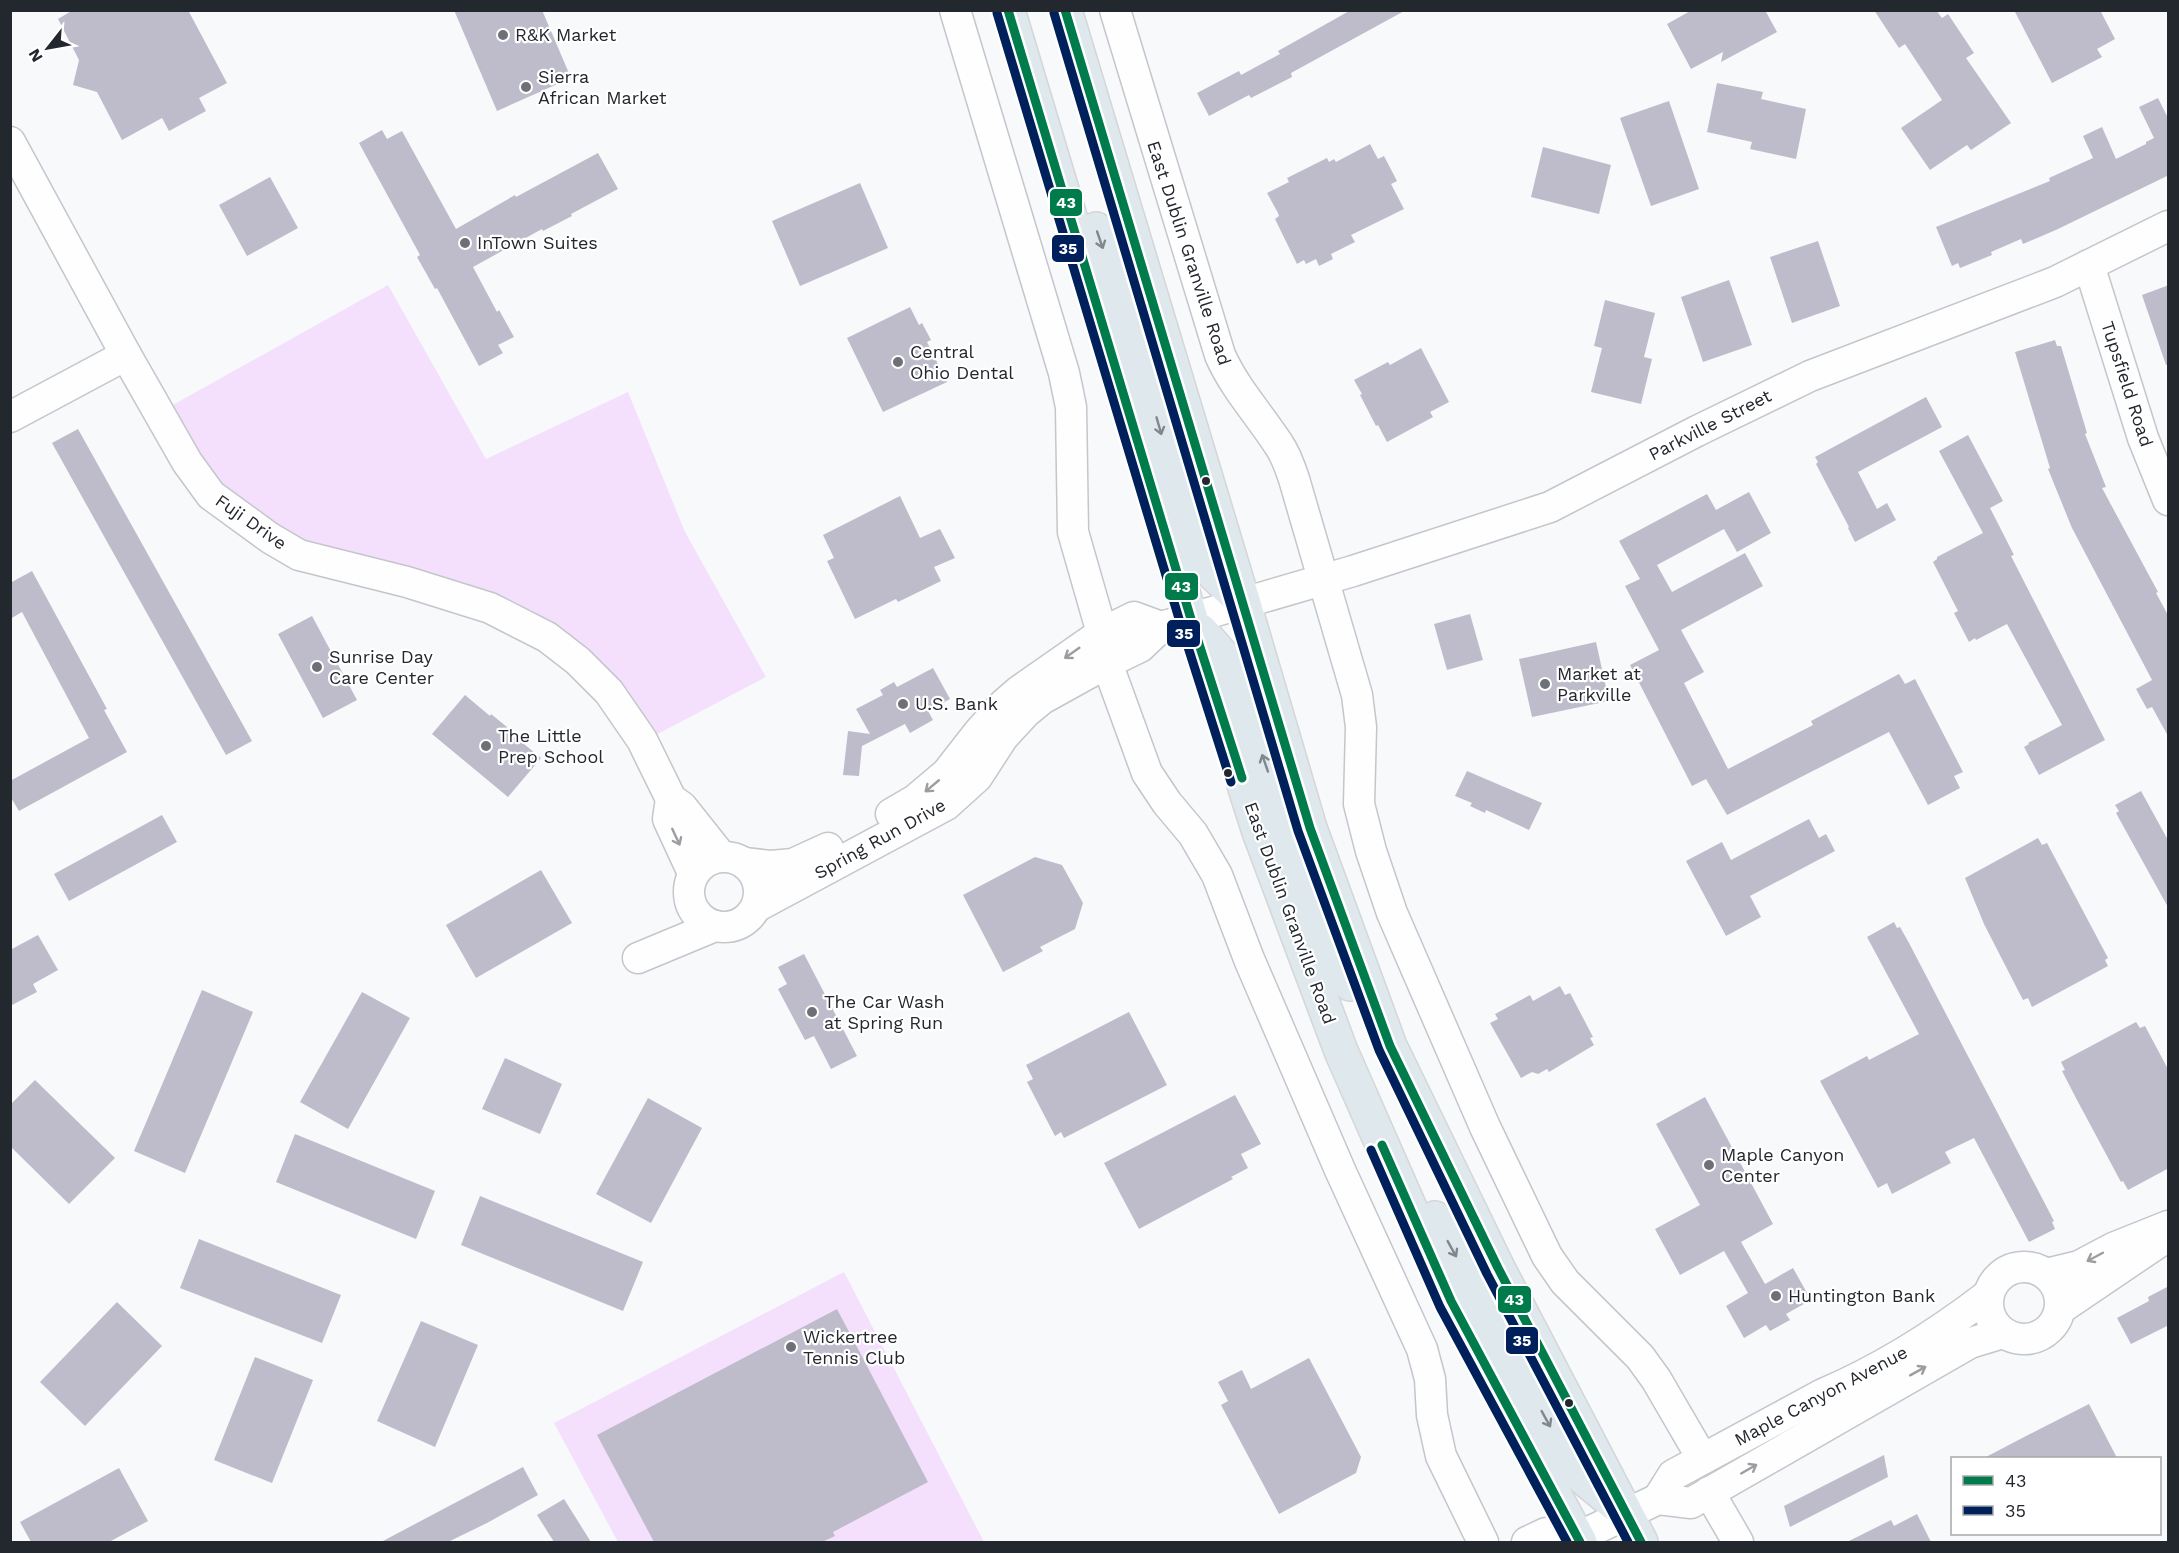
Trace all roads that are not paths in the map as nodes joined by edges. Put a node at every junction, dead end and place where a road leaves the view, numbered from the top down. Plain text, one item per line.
1 (955, 10) edge
2 (1008, 10) edge
3 (1065, 10) edge
4 (1115, 10) edge
5 (1026, 71) junction
6 (10, 142) edge
7 (2169, 226) edge
8 (2089, 265) junction
9 (126, 355) junction
10 (10, 417) edge
11 (2169, 500) edge
12 (1323, 580) junction
13 (1244, 604) junction
14 (1176, 623) junction
15 (1102, 633) junction
16 (1107, 663) junction
17 (670, 799) junction
18 (733, 860) junction
19 (693, 873) junction
20 (691, 904) junction
21 (756, 907) junction
22 (715, 926) junction
23 (666, 946) junction
24 (638, 958) dead end
25 (1390, 1046) junction
26 (1341, 1052) junction
27 (2169, 1226) edge
28 (2169, 1235) edge
29 (2046, 1274) junction
30 (1988, 1295) junction
31 (2060, 1309) junction
32 (2003, 1333) junction
33 (1702, 1458) junction
34 (1709, 1492) junction
35 (1658, 1499) junction
36 (1626, 1513) junction
37 (1482, 1542) edge
38 (1527, 1542) edge
39 (1576, 1542) edge
40 (1641, 1542) edge
41 (1738, 1542) edge

1 - 15 street
2 - 5 main road, East Dublin Granville Road
3 - 13 main road
4 - 12 street, East Dublin Granville Road
5 -> 13 main road
5 - 14 main road, East Dublin Granville Road
6 - 9 street, Fuji Drive
7 - 8 street, Parkville Street
8 - 11 street, Tupsfield Road
8 - 12 street, Parkville Street
9 - 10 street
9 - 17 street, Fuji Drive
12 - 13 street, Parkville Street
12 - 33 street, East Dublin Granville Road
13 - 14 street, Spring Run Drive
13 - 25 main road
14 - 15 street, Spring Run Drive
14 - 16 street, Spring Run Drive
25 -> 14 main road
14 - 26 main road, East Dublin Granville Road
15 -> 18 street, Spring Run Drive
16 - 21 street, Spring Run Drive
16 - 37 street
17 - 18 street, Fuji Drive
17 -> 19 street, Fuji Drive
18 - 19 street
18 - 21 street
19 - 20 street
20 - 22 street
20 - 23 street
21 - 22 street
22 - 23 street
23 - 24 street
25 - 36 main road
26 -> 36 main road
26 - 39 main road, East Dublin Granville Road
27 -> 29 street
28 - 31 street
29 - 30 street
29 - 31 street
30 - 32 street
30 - 33 street, Maple Canyon Avenue
31 - 32 street
34 -> 32 street, Maple Canyon Avenue
33 - 35 street, Maple Canyon Avenue
34 - 35 street, Maple Canyon Avenue
34 - 41 street
35 - 36 street
36 - 39 street
36 - 40 main road
38 - 39 street

